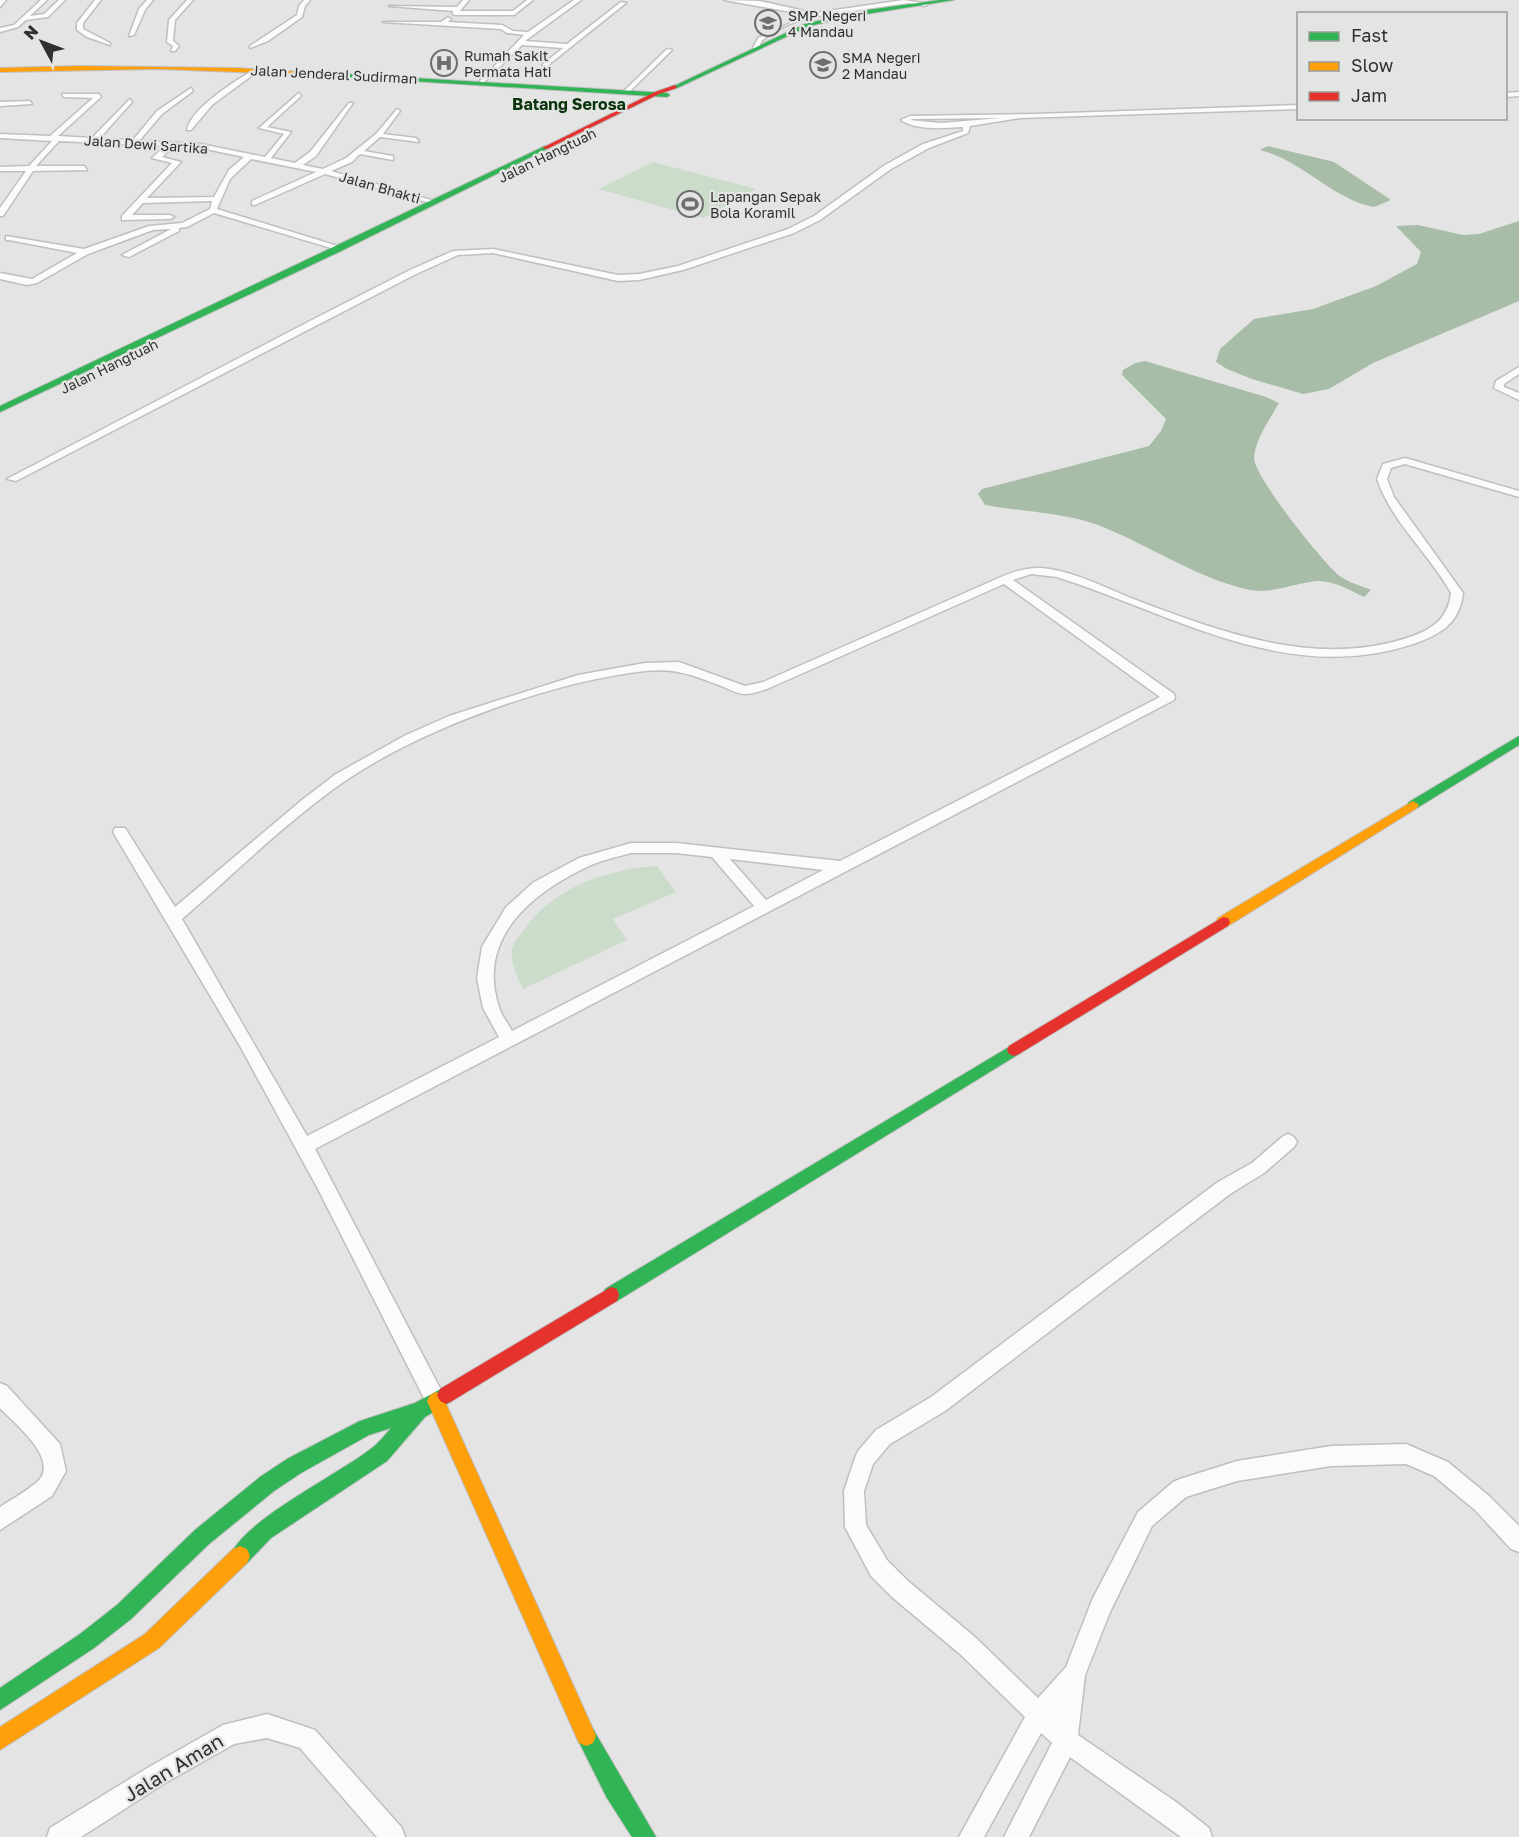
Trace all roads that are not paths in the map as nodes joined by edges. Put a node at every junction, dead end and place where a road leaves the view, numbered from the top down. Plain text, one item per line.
1 (3, 0) edge
2 (44, 0) edge
3 (62, 0) edge
4 (98, 0) edge
5 (150, 0) edge
6 (190, 0) edge
7 (307, 0) edge
8 (466, 0) edge
9 (530, 0) edge
10 (578, 0) edge
11 (727, 0) edge
12 (951, 0) edge
13 (851, 1) edge
14 (927, 2) edge
15 (623, 3) dead end
16 (0, 5) edge
17 (392, 6) dead end
18 (864, 7) junction
19 (457, 11) junction
20 (844, 13) junction
21 (816, 15) junction
22 (25, 18) junction
23 (386, 22) dead end
24 (443, 24) junction
25 (0, 30) edge
26 (530, 34) junction
27 (131, 35) dead end
28 (522, 43) junction
29 (108, 44) dead end
30 (568, 46) junction
31 (252, 47) dead end
32 (756, 48) junction
33 (173, 50) dead end
34 (669, 50) dead end
35 (545, 65) dead end
36 (157, 67) junction
37 (255, 71) junction
38 (1, 72) edge
39 (482, 82) junction
40 (516, 87) junction
41 (191, 90) dead end
42 (626, 92) junction
43 (663, 94) junction
44 (64, 95) dead end
45 (299, 95) dead end
46 (130, 101) dead end
47 (30, 102) dead end
48 (0, 104) edge
49 (351, 104) dead end
50 (1297, 107) edge
51 (397, 111) dead end
52 (1020, 116) junction
53 (967, 125) junction
54 (189, 129) dead end
55 (378, 135) junction
56 (0, 136) edge
57 (55, 138) junction
58 (94, 140) junction
59 (416, 140) dead end
60 (135, 142) junction
61 (173, 143) junction
62 (359, 152) junction
63 (252, 155) junction
64 (268, 158) junction
65 (390, 158) dead end
66 (298, 165) junction
67 (84, 168) dead end
68 (0, 169) edge
69 (32, 169) junction
70 (510, 169) junction
71 (326, 172) junction
72 (216, 199) junction
73 (140, 201) junction
74 (255, 202) dead end
75 (435, 202) junction
76 (213, 210) junction
77 (1, 212) edge
78 (177, 216) dead end
79 (184, 225) junction
80 (5, 237) edge
81 (0, 244) edge
82 (338, 249) junction
83 (85, 252) junction
84 (126, 255) dead end
85 (0, 276) edge
86 (1519, 370) edge
87 (1519, 397) edge
88 (0, 409) edge
89 (0, 419) edge
90 (12, 479) dead end
91 (1519, 494) edge
92 (1005, 579) junction
93 (1519, 741) edge
94 (120, 832) dead end
95 (717, 854) junction
96 (843, 867) junction
97 (765, 908) junction
98 (175, 916) junction
99 (508, 1039) junction
100 (1288, 1142) dead end
101 (305, 1146) junction
102 (0, 1393) edge
103 (436, 1401) junction
104 (419, 1412) junction
105 (0, 1518) edge
106 (1519, 1541) edge
107 (1074, 1675) junction
108 (0, 1700) edge
109 (1039, 1714) junction
110 (0, 1738) edge
111 (1066, 1740) junction
112 (59, 1837) edge
113 (393, 1837) edge
114 (645, 1837) edge
115 (971, 1837) edge
116 (1016, 1837) edge
117 (1200, 1837) edge

1 - 16 street
2 - 22 street
3 - 22 street
4 - 29 street
5 - 27 street
6 - 33 street
7 - 31 street
8 - 19 street
9 - 19 street
10 - 26 street
11 - 21 street
12 - 14 main road, Jalan Hangtuah
13 - 18 street
14 - 18 street
14 - 20 main road, Jalan Hangtuah
15 - 30 street
17 - 19 street
18 - 20 street
19 - 24 street
20 - 21 street
20 - 32 main road, Jalan Hangtuah
21 - 32 street
22 - 25 street
23 - 24 street
24 - 26 street
26 - 28 street
28 - 30 street
28 - 39 street
30 - 35 street
32 - 43 main road, Jalan Hangtuah
34 - 42 street
36 - 37 main road, Jalan Jenderal Sudirman
36 - 38 main road, Jalan Jenderal Sudirman
36 - 39 main road, Jalan Jenderal Sudirman
37 - 40 main road, Jalan Jenderal Sudirman
37 - 54 street
39 - 40 main road, Jalan Jenderal Sudirman
40 - 42 main road, Jalan Jenderal Sudirman
40 - 43 main road, Jalan Jenderal Sudirman
41 - 60 street
42 - 43 main road, Jalan Jenderal Sudirman
43 - 70 main road, Jalan Hangtuah
44 - 57 street
45 - 64 street
46 - 58 street
47 - 48 street
49 - 66 street
50 - 52 street
51 - 55 street
52 - 53 street
52 - 53 street
53 - 90 street
55 - 59 street
55 - 62 street
56 - 57 street, Jalan Dewi Sartika
57 - 58 street, Jalan Dewi Sartika
57 - 69 street
58 - 60 street, Jalan Dewi Sartika
60 - 61 street, Jalan Dewi Sartika
61 - 63 street, Jalan Dewi Sartika
61 - 73 street
62 - 65 street
62 - 71 street
63 - 64 street, Jalan Dewi Sartika
63 - 72 street
64 - 66 street, Jalan Dewi Sartika
66 - 71 street, Jalan Dewi Sartika
67 - 69 street
68 - 69 street
69 - 77 street
70 - 75 main road, Jalan Hangtuah
70 - 89 main road, Jalan Hangtuah
71 - 74 street
71 - 75 street, Jalan Bhakti
72 - 73 street
72 - 76 street
73 - 78 street
75 - 82 main road, Jalan Hangtuah
76 - 79 street
76 - 82 street
79 - 83 street
79 - 84 street
80 - 81 street
80 - 83 street
82 - 88 main road, Jalan Hangtuah
83 - 85 street
86 - 87 street
91 - 92 street
92 - 96 street
92 - 98 street
93 - 103 main road
94 - 98 street
95 - 96 street
95 - 97 street
95 - 99 street
96 - 97 street
97 - 99 street
98 - 101 street
99 - 101 street
100 - 109 street
101 - 103 street
102 - 105 street
103 - 104 main road
103 - 114 main road
104 - 108 main road
104 - 110 main road
106 - 107 street
107 - 109 street
107 - 111 street
109 - 111 street
109 - 115 street
111 - 116 street
111 - 117 street
112 - 113 street, Jalan Aman

